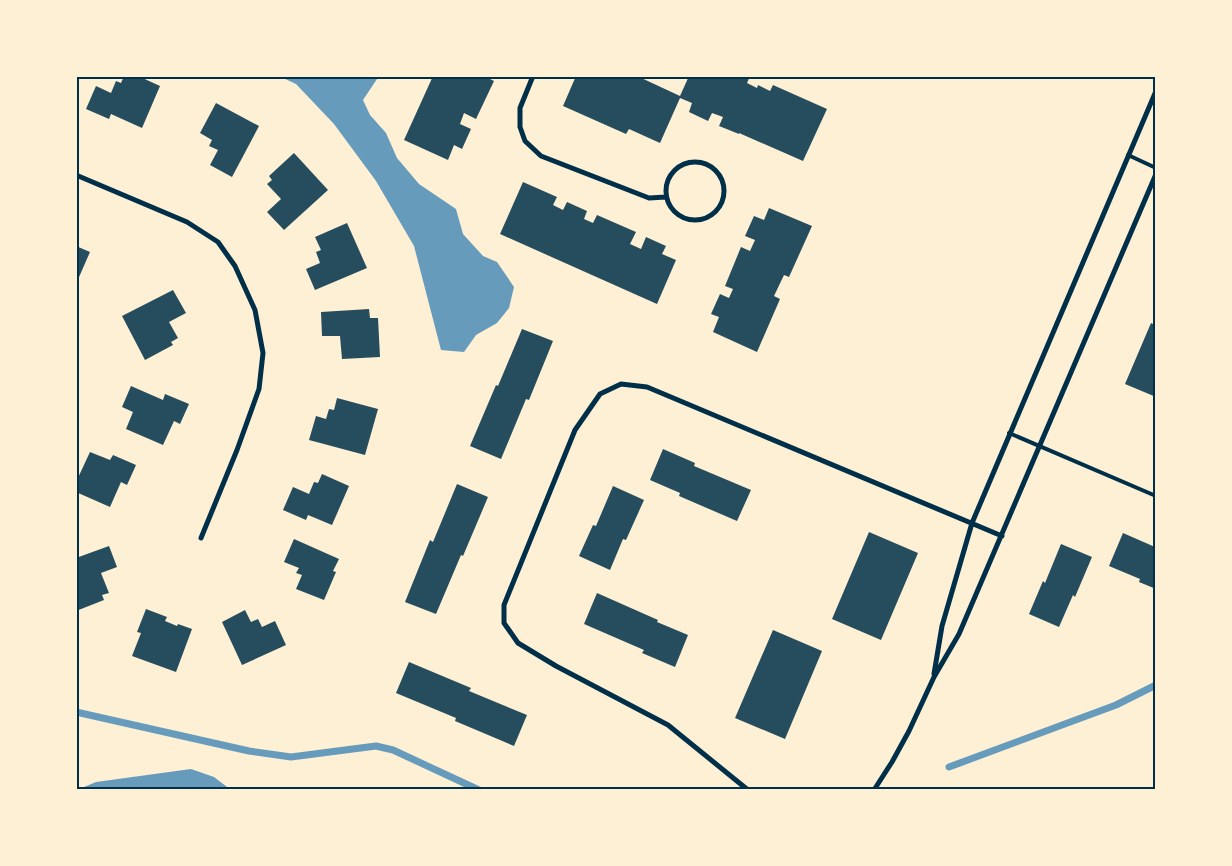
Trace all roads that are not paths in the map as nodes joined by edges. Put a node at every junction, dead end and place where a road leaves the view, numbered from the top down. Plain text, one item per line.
1 (533, 76) edge
2 (1156, 90) edge
3 (1128, 155) junction
4 (1156, 168) edge
5 (1156, 174) edge
6 (76, 175) edge
7 (666, 198) junction
8 (1009, 432) junction
9 (1039, 445) junction
10 (1156, 496) edge
11 (972, 523) junction
12 (1002, 536) junction
13 (201, 538) dead end
14 (934, 677) junction
15 (748, 790) edge
16 (874, 790) edge

1 - 7 street
2 - 3 street
3 - 4 lane
3 - 8 street
5 - 9 street
6 - 13 street
7 - 7 street
8 - 9 lane
8 - 11 street
9 - 10 lane
9 - 12 street
11 - 12 street
11 - 14 street
11 - 15 street
12 - 14 street
14 - 16 street

